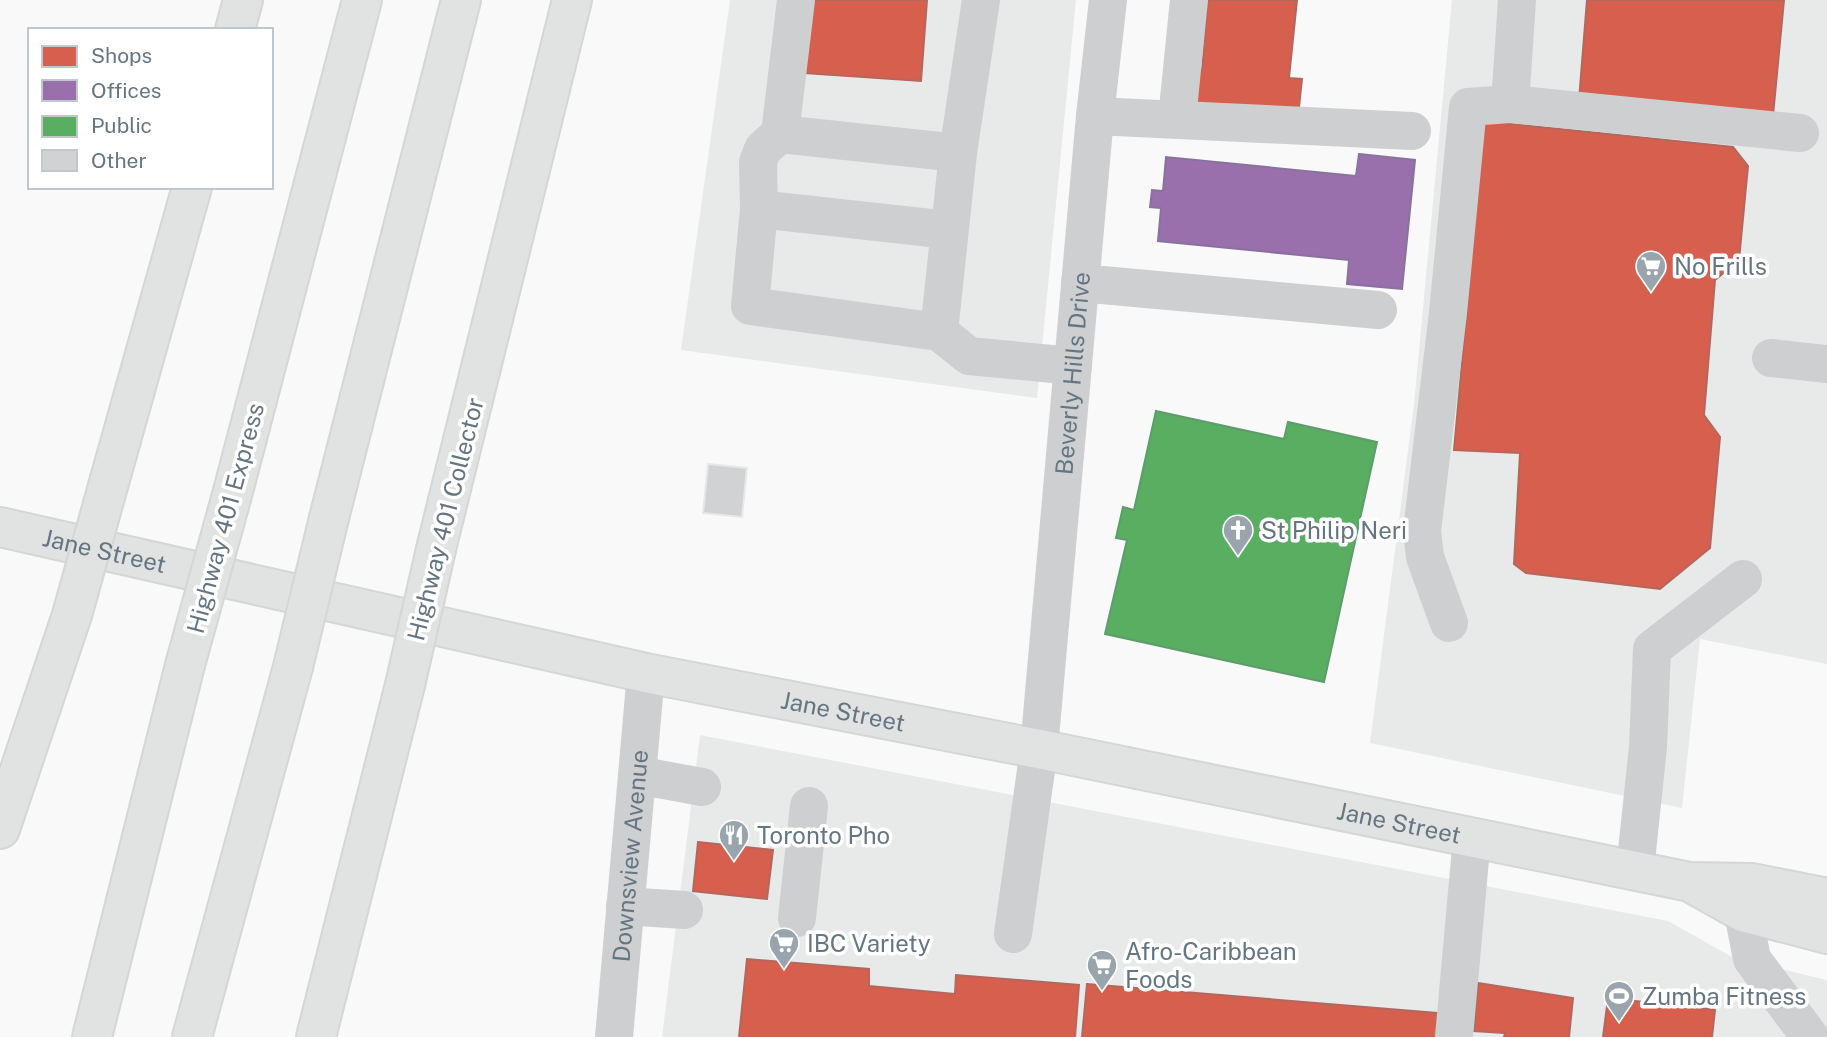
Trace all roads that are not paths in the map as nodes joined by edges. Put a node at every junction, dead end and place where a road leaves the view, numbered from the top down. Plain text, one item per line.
1 (243, 0) edge
2 (362, 0) edge
3 (461, 0) edge
4 (572, 0) edge
5 (796, 0) edge
6 (981, 0) edge
7 (1108, 0) edge
8 (1189, 0) edge
9 (1517, 0) edge
10 (236, 28) edge
11 (1510, 104) junction
12 (1095, 116) junction
13 (1177, 120) junction
14 (1412, 131) dead end
15 (1800, 133) dead end
16 (780, 134) junction
17 (958, 153) junction
18 (191, 189) edge
19 (759, 209) junction
20 (949, 230) junction
21 (1080, 283) junction
22 (1378, 310) dead end
23 (939, 332) junction
24 (1827, 343) edge
25 (1827, 364) edge
26 (1073, 366) junction
27 (0, 527) edge
28 (1744, 579) dead end
29 (1449, 624) dead end
30 (646, 673) junction
31 (1040, 749) junction
32 (637, 775) junction
33 (702, 787) dead end
34 (809, 806) dead end
35 (0, 828) edge
36 (1472, 837) junction
37 (1635, 870) junction
38 (1690, 882) junction
39 (1827, 898) edge
40 (625, 906) junction
41 (684, 910) dead end
42 (1743, 912) junction
43 (797, 918) dead end
44 (1013, 934) dead end
45 (1827, 934) edge
46 (92, 1037) edge
47 (192, 1037) edge
48 (316, 1037) edge
49 (614, 1037) edge
50 (1454, 1037) edge
51 (1810, 1037) edge

1 - 10 main road
2 - 46 main road, Highway 401 Express, bridge
3 - 47 main road, bridge
4 - 48 main road, Highway 401 Collector, bridge
5 - 16 street
6 - 17 street
7 - 12 street, Beverly Hills Drive
8 - 13 street
9 - 11 street
11 - 15 street
11 - 29 street
12 - 13 street
12 - 21 street, Beverly Hills Drive
13 - 14 street
16 - 17 street
16 - 19 street
17 - 20 street
18 - 35 main road, bridge
19 - 20 street
19 - 23 street
20 - 23 street
21 - 22 street
21 - 26 street, Beverly Hills Drive
23 - 26 street
24 - 25 street
26 - 31 street, Beverly Hills Drive
27 - 30 main road, Jane Street
28 - 37 street
30 - 31 main road, Jane Street
30 - 32 street, Downsview Avenue
31 - 36 main road, Jane Street
31 - 44 street, Beverly Hills Drive
32 - 33 street
32 - 40 street, Downsview Avenue
34 - 43 street
36 - 37 main road, Jane Street
36 - 50 street
37 - 38 main road, Jane Street
38 - 39 main road, Jane Street
38 - 42 main road, Jane Street
40 - 41 street
40 - 49 street, Downsview Avenue
42 - 45 main road, Jane Street
42 - 51 street

